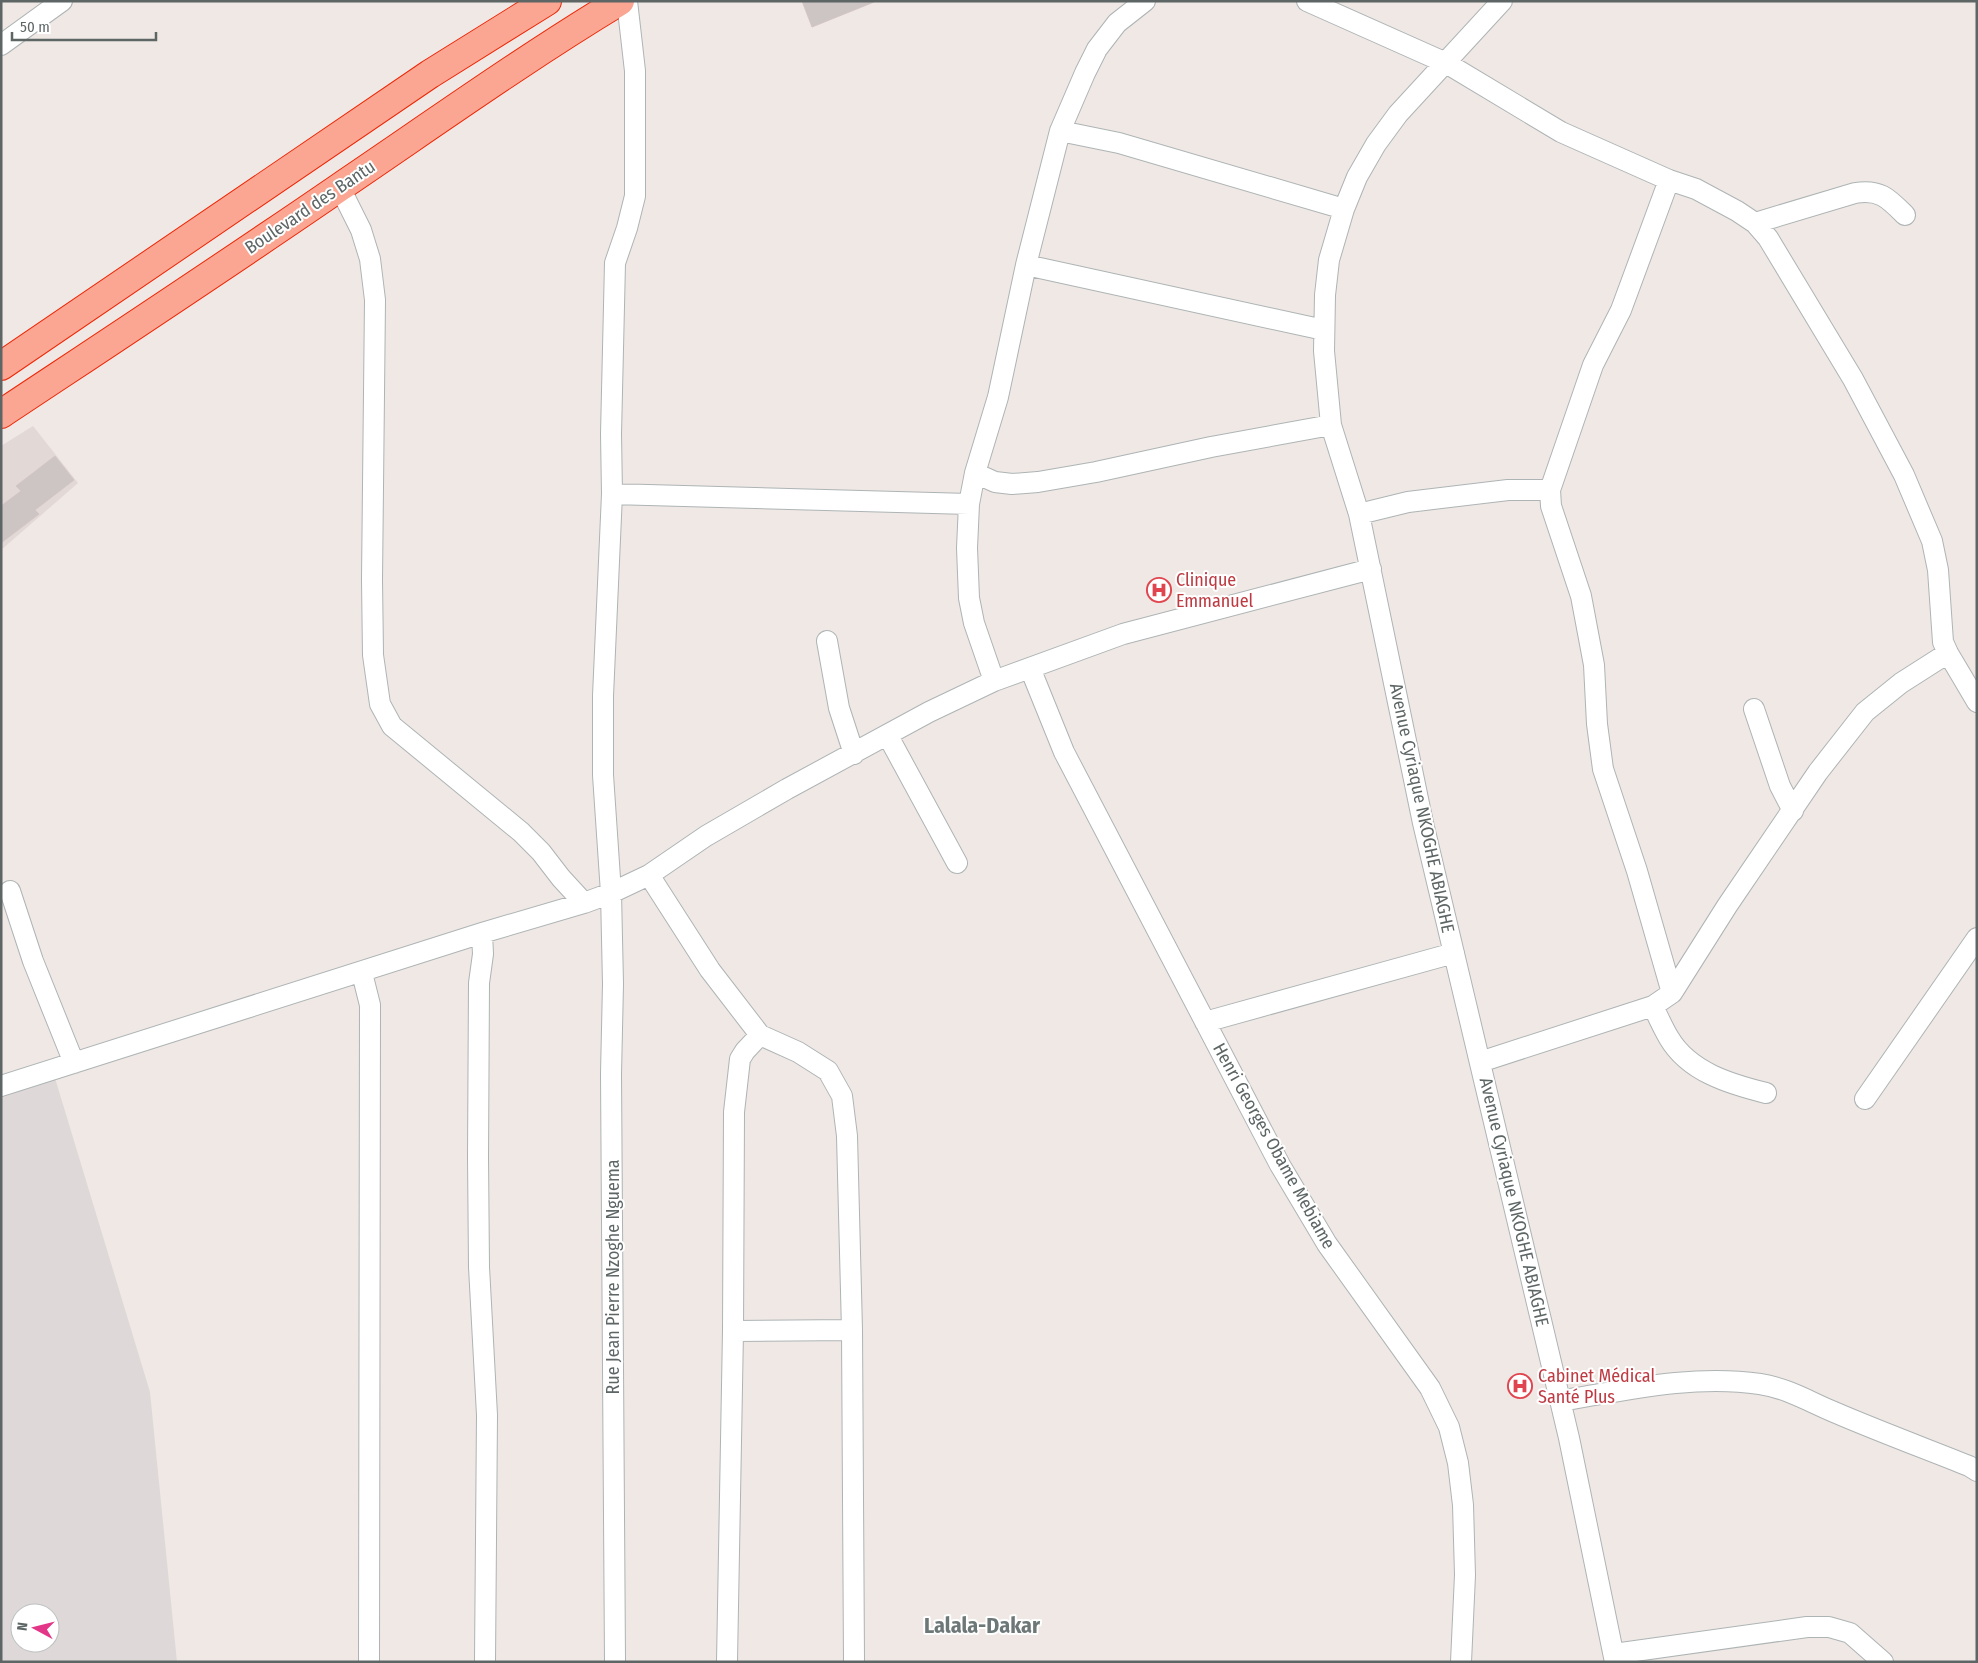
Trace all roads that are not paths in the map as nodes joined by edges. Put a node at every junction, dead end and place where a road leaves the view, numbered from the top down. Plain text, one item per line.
1 (62, 1) edge
2 (547, 1) edge
3 (620, 1) edge
4 (627, 1) edge
5 (1145, 1) edge
6 (1307, 1) edge
7 (1502, 1) edge
8 (1, 44) edge
9 (1446, 63) junction
10 (1060, 131) junction
11 (1669, 180) junction
12 (340, 188) junction
13 (1344, 209) junction
14 (1905, 215) dead end
15 (1755, 223) junction
16 (1026, 265) junction
17 (1324, 330) junction
18 (1, 366) edge
19 (1, 414) edge
20 (1331, 425) junction
21 (976, 473) junction
22 (1550, 490) junction
23 (612, 494) junction
24 (969, 504) junction
25 (1359, 514) junction
26 (1370, 569) junction
27 (827, 641) dead end
28 (1948, 653) junction
29 (1030, 668) junction
30 (994, 682) junction
31 (1977, 702) edge
32 (1754, 709) dead end
33 (888, 736) junction
34 (854, 754) junction
35 (1793, 811) junction
36 (957, 864) dead end
37 (648, 875) junction
38 (10, 891) dead end
39 (611, 893) junction
40 (584, 903) junction
41 (482, 933) junction
42 (1977, 938) edge
43 (1454, 953) junction
44 (362, 973) junction
45 (1672, 994) junction
46 (1653, 1006) junction
47 (1205, 1022) junction
48 (760, 1035) junction
49 (1480, 1062) junction
50 (74, 1063) junction
51 (1, 1086) edge
52 (1766, 1093) dead end
53 (1865, 1098) dead end
54 (852, 1330) junction
55 (733, 1331) junction
56 (1560, 1401) junction
57 (1974, 1464) edge
58 (1615, 1658) edge
59 (369, 1662) edge
60 (485, 1662) edge
61 (615, 1662) edge
62 (726, 1662) edge
63 (854, 1662) edge
64 (1461, 1662) edge
65 (1883, 1662) edge

1 - 8 street
2 - 18 highway
3 - 12 highway, Boulevard des Bantu
4 - 23 street, Rue Jean Pierre Nzoghe Nguema
5 - 10 street
6 - 9 street
7 - 9 street, Avenue Cyriaque NKOGHE ABIAGHE
9 - 11 street
9 - 13 street, Avenue Cyriaque NKOGHE ABIAGHE
10 - 13 street
10 - 16 street
11 - 15 street
11 - 22 street
12 - 19 highway, Boulevard des Bantu
12 - 40 street
13 - 17 street, Avenue Cyriaque NKOGHE ABIAGHE
14 - 15 street
15 - 28 street
16 - 17 street
16 - 21 street
17 - 20 street, Avenue Cyriaque NKOGHE ABIAGHE
20 - 21 street
20 - 25 street, Avenue Cyriaque NKOGHE ABIAGHE
21 - 24 street
22 - 25 street
22 - 45 street
23 - 24 street
23 - 39 street, Rue Jean Pierre Nzoghe Nguema
24 - 30 street
25 - 26 street, Avenue Cyriaque NKOGHE ABIAGHE
26 - 29 street
26 - 43 street, Avenue Cyriaque NKOGHE ABIAGHE
27 - 34 street
28 - 31 street
28 - 35 street
29 - 30 street
29 - 47 street, Henri Georges Obame Mebiame
30 - 33 street
32 - 35 street
33 - 34 street
33 - 36 street
34 - 37 street
35 - 45 street
37 - 39 street
37 - 48 street
38 - 50 street
39 - 40 street
39 - 61 street, Rue Jean Pierre Nzoghe Nguema
40 - 41 street
41 - 44 street
41 - 60 street
42 - 53 street
43 - 47 street
43 - 49 street, Avenue Cyriaque NKOGHE ABIAGHE
44 - 50 street
44 - 59 street
45 - 46 street
46 - 49 street
46 - 52 street
47 - 64 street, Henri Georges Obame Mebiame
48 - 54 street
48 - 55 street
49 - 56 street, Avenue Cyriaque NKOGHE ABIAGHE
50 - 51 street
54 - 55 street
54 - 63 street
55 - 62 street
56 - 57 street
56 - 58 street, Avenue Cyriaque NKOGHE ABIAGHE
58 - 65 street

